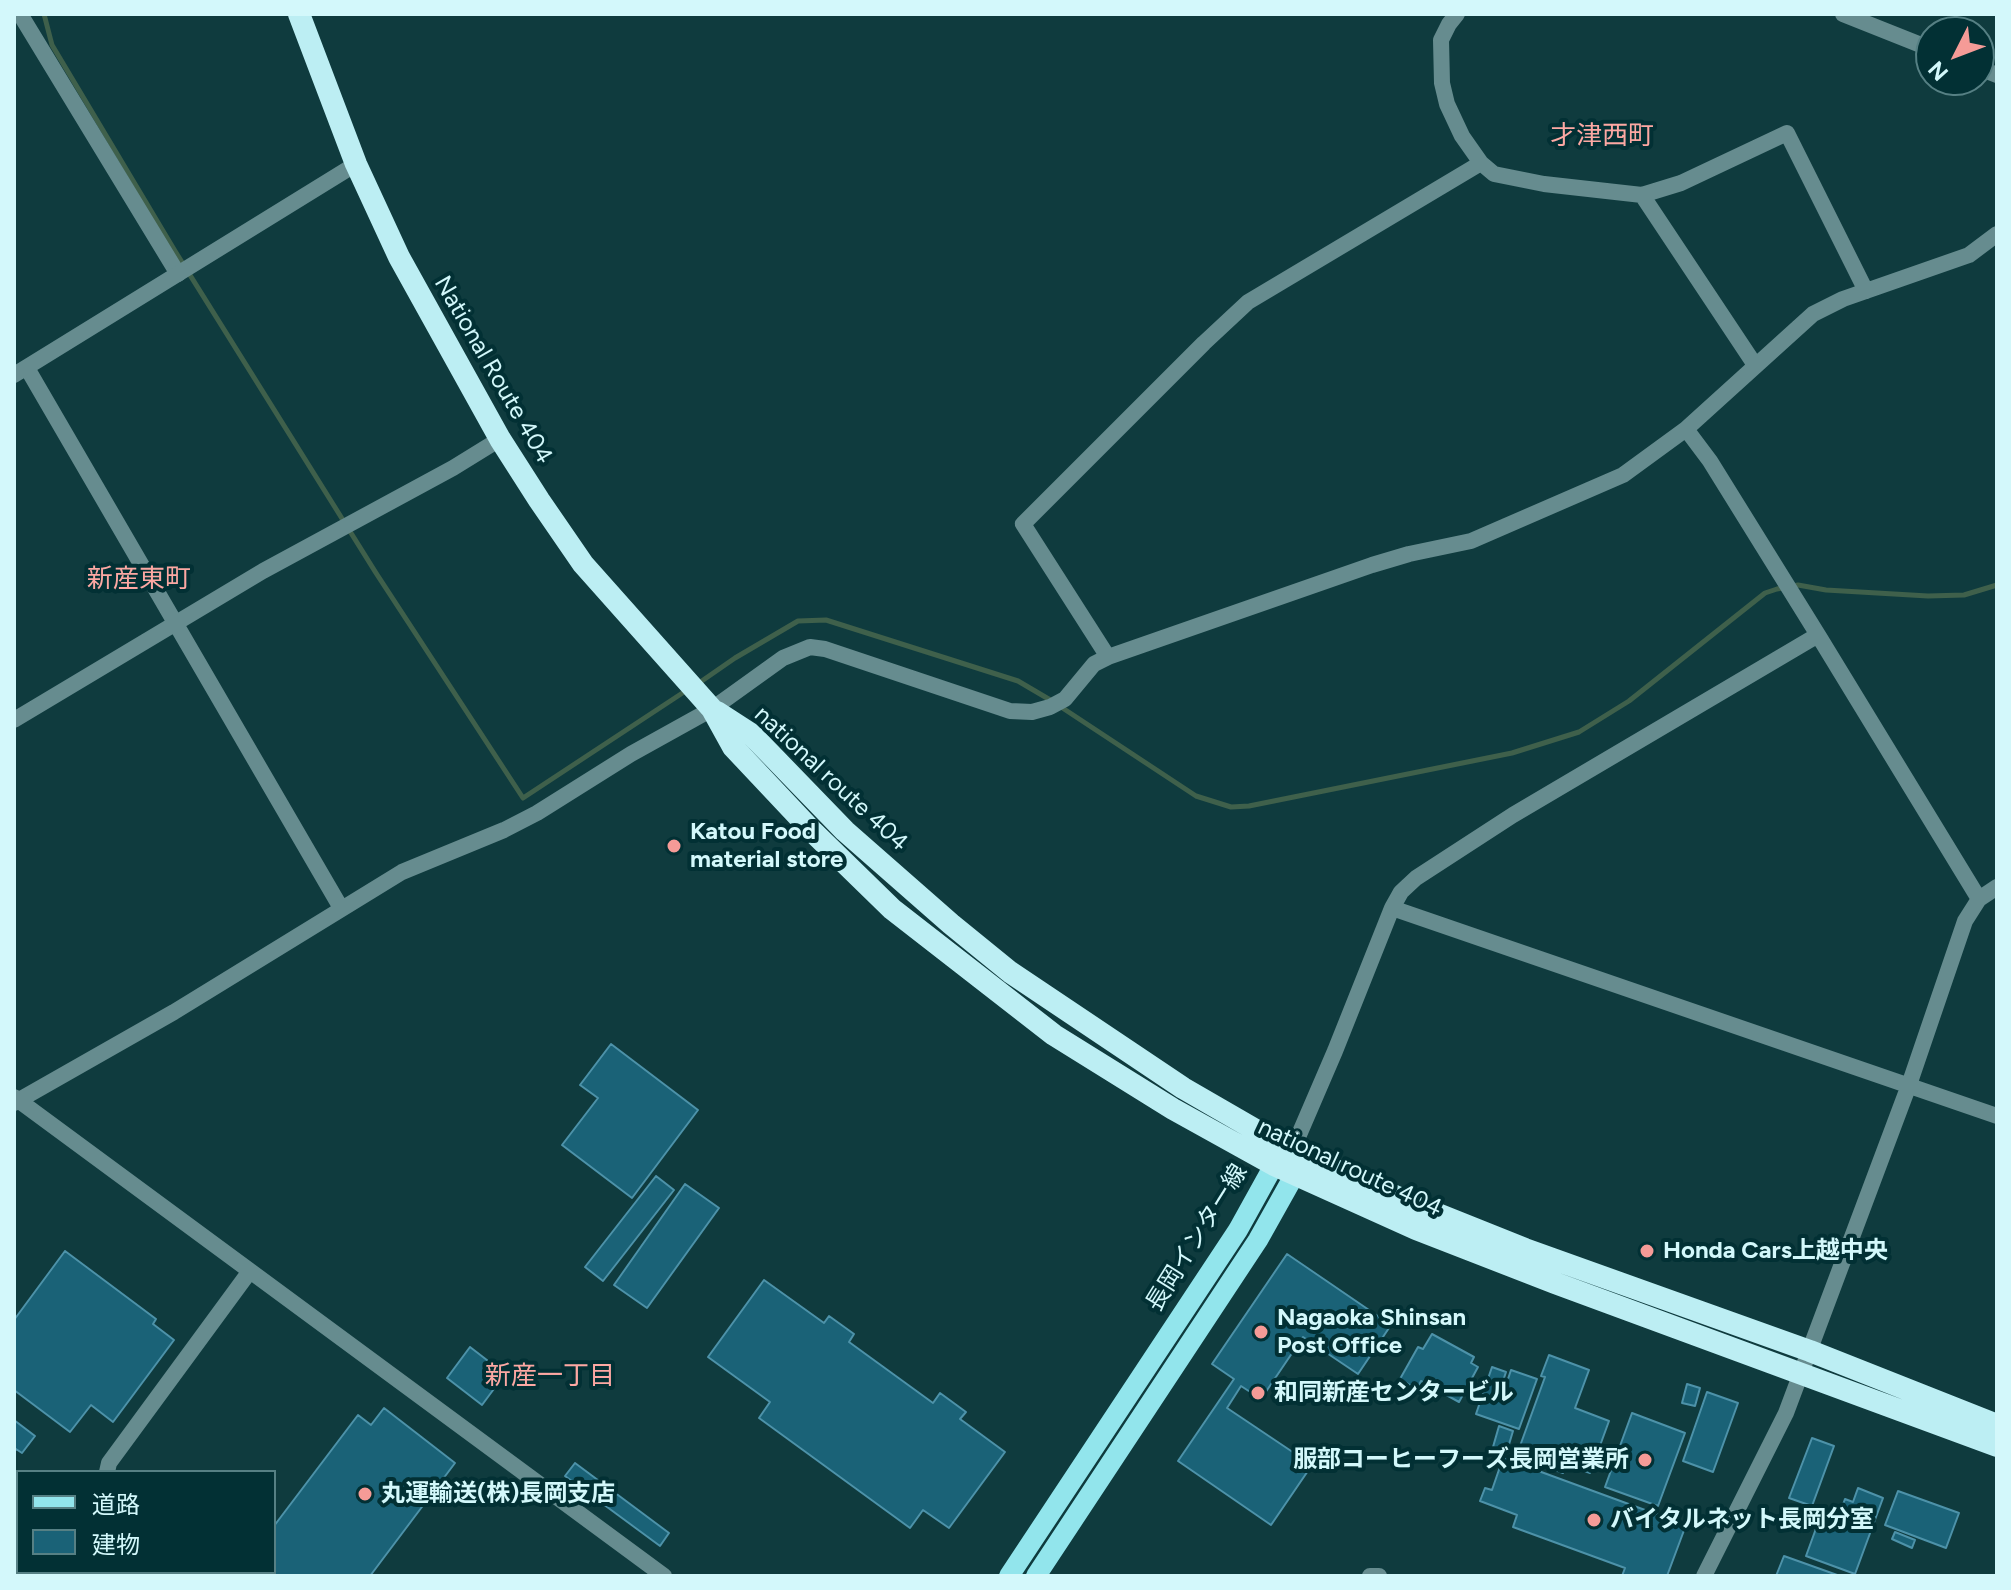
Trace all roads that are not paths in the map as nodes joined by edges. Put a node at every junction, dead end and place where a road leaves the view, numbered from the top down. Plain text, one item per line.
1 (20, 14) edge
2 (299, 14) edge
3 (1457, 14) edge
4 (1843, 14) edge
5 (1915, 43) edge
6 (1481, 163) junction
7 (356, 164) junction
8 (1642, 195) junction
9 (1997, 234) edge
10 (178, 274) junction
11 (1866, 291) junction
12 (1755, 365) junction
13 (20, 372) edge
14 (1686, 429) junction
15 (500, 439) junction
16 (175, 626) junction
17 (1818, 635) junction
18 (1108, 657) junction
19 (712, 709) junction
20 (14, 720) edge
21 (1997, 887) edge
22 (1979, 899) junction
23 (341, 908) junction
24 (1392, 908) junction
25 (1909, 1085) junction
26 (16, 1100) edge
27 (1997, 1116) edge
28 (1292, 1151) junction
29 (1274, 1165) junction
30 (1295, 1174) junction
31 (250, 1271) junction
32 (1810, 1351) junction
33 (1801, 1373) junction
34 (1997, 1425) edge
35 (1997, 1446) edge
36 (107, 1470) edge
37 (664, 1576) edge
38 (1009, 1576) edge
39 (1036, 1576) edge
40 (1370, 1576) edge
41 (1379, 1576) edge
42 (1704, 1576) edge

1 - 10 street
2 - 7 highway, National Route 404
3 - 6 street
4 - 5 street
6 - 8 street
6 - 18 street
7 - 10 street
7 - 15 highway, National Route 404
8 - 11 street
8 - 12 street
9 - 11 street
10 - 13 street
11 - 12 street
12 - 14 street
13 - 16 street
14 - 17 street
14 - 18 street
15 - 16 street
15 - 19 highway, National Route 404
16 - 20 street
16 - 23 street
17 - 22 street
17 - 24 street
18 - 19 street
19 - 23 street
19 - 28 highway, national route 404
19 - 29 highway, national route 404
21 - 22 street
22 - 25 street
23 - 26 street
24 - 25 street
24 - 28 street
25 - 27 street
25 - 32 street
26 - 31 street
28 - 29 main road, 長岡インター線
28 - 30 main road
28 - 32 highway, national route 404
29 - 30 highway, national route 404
29 - 38 main road, 長岡インター線
30 - 33 highway, national route 404
30 - 39 main road, 長岡インター線
31 - 36 street
31 - 37 street
32 - 33 street
32 - 34 highway, national route 404
33 - 35 highway, national route 404
33 - 42 street
40 - 41 street

